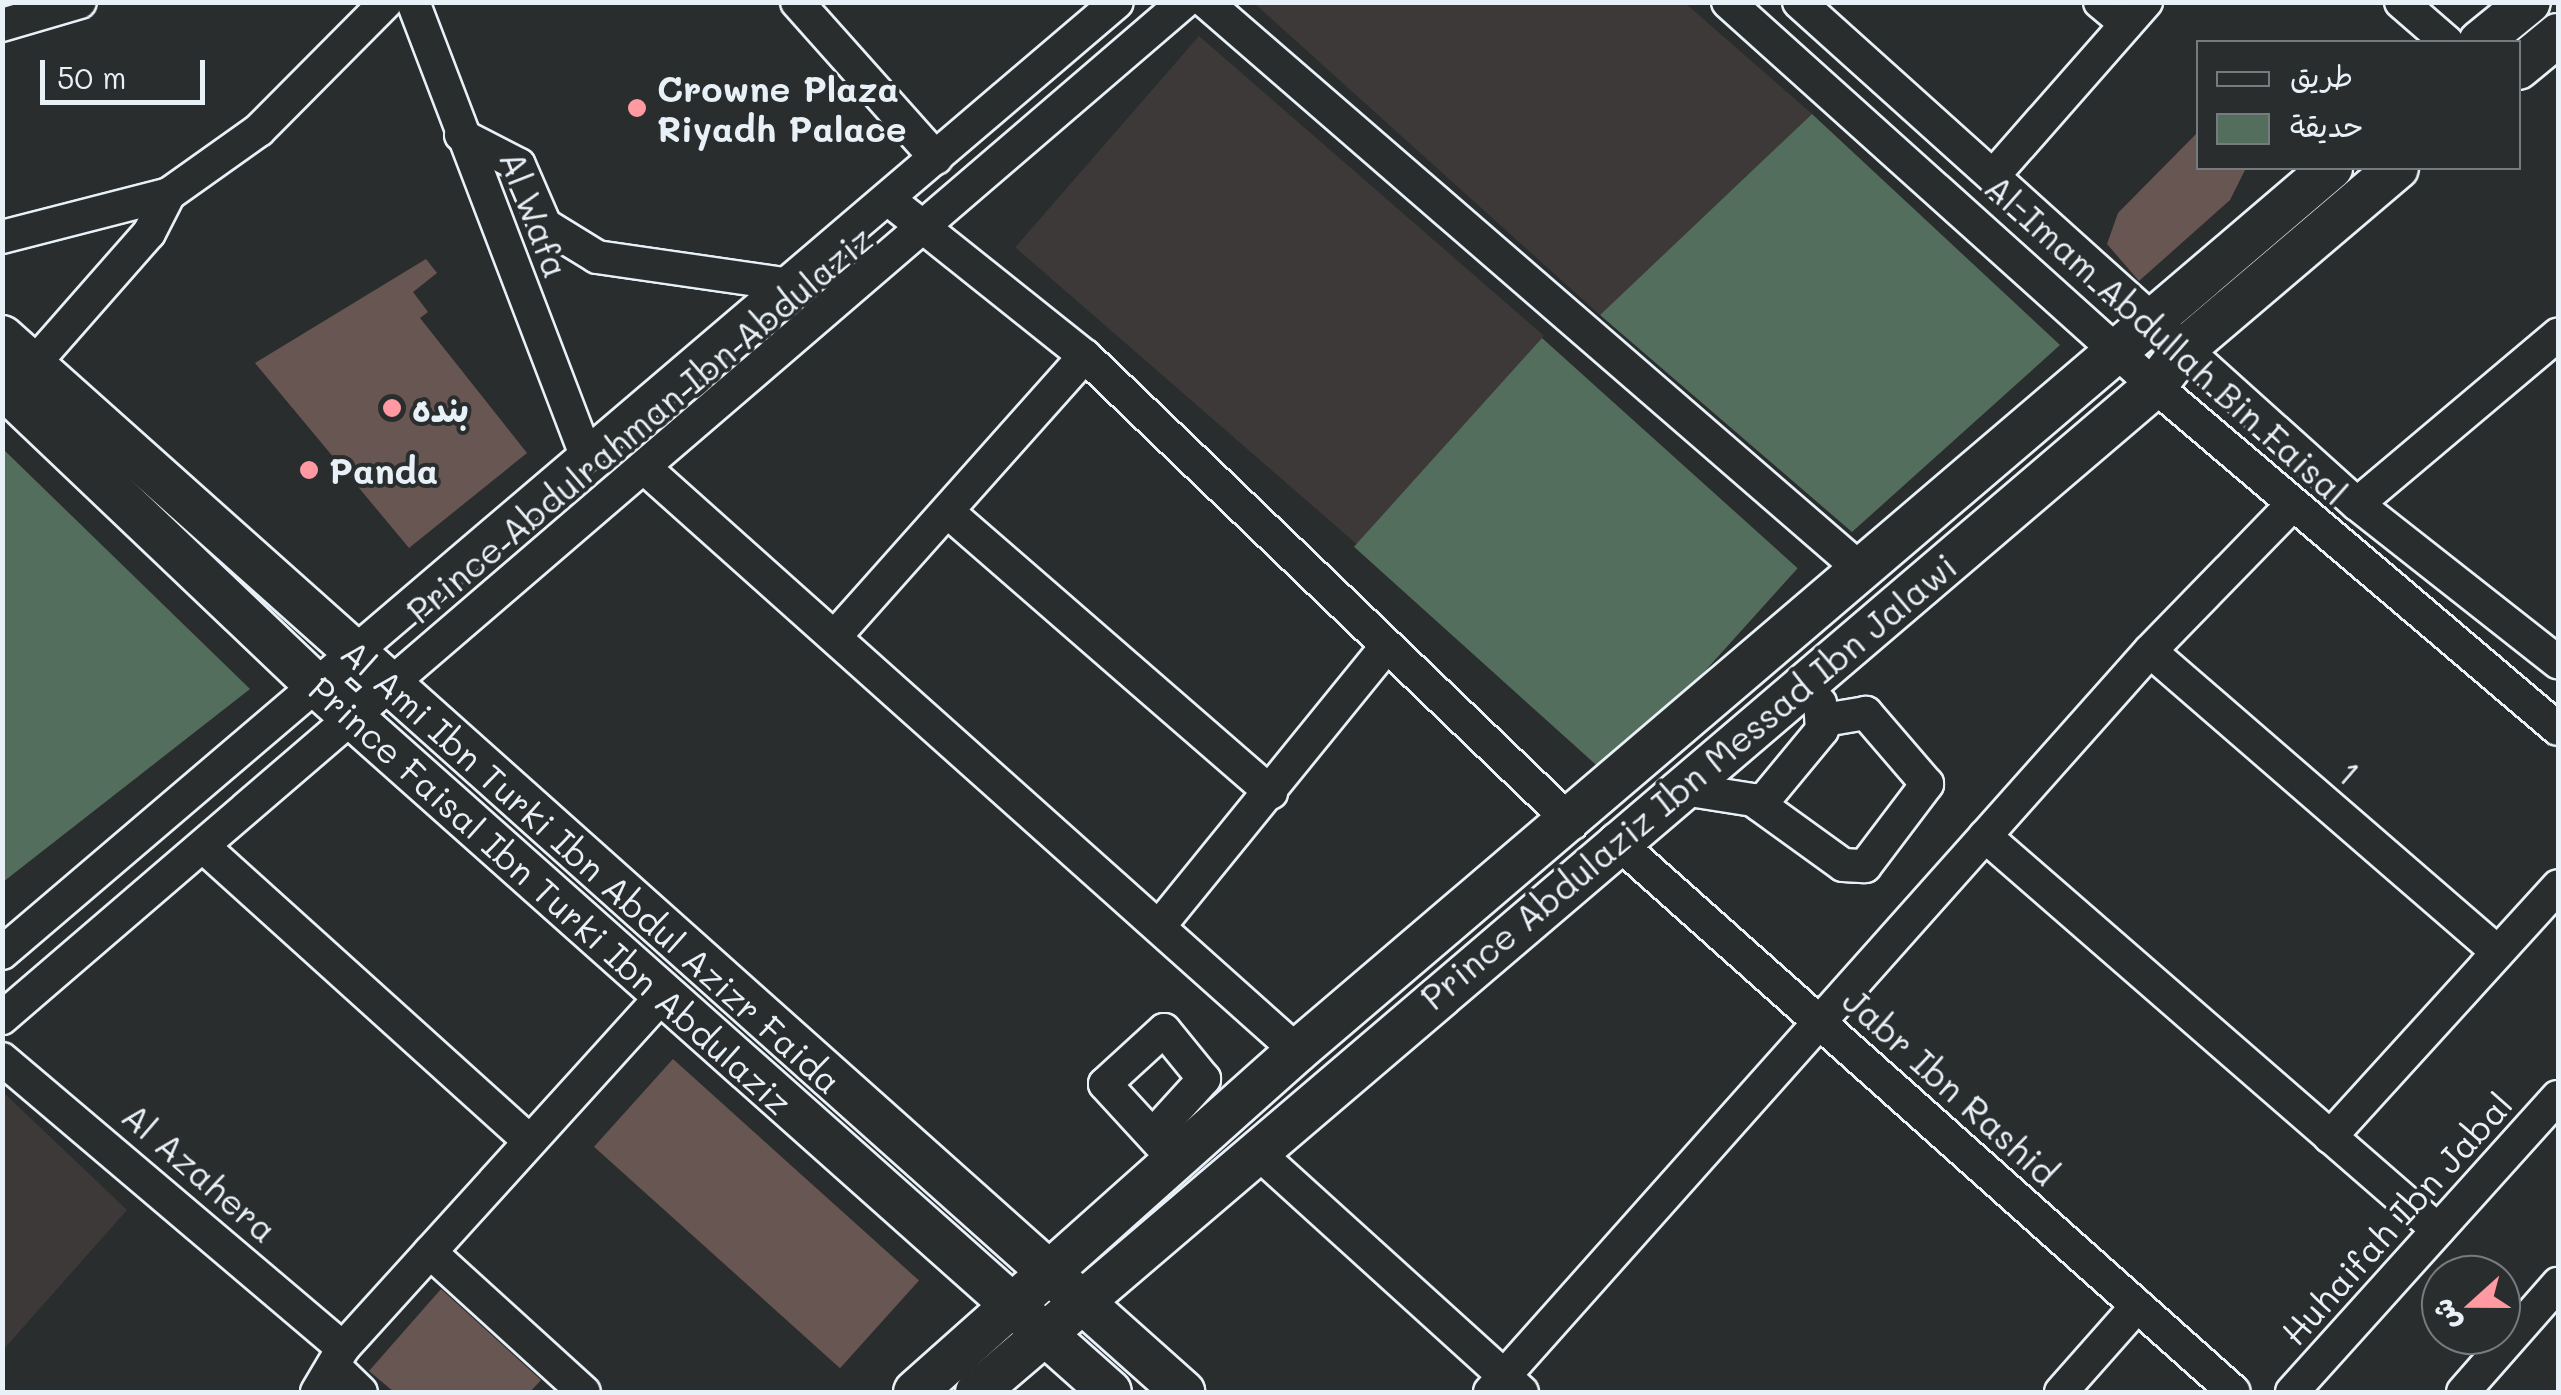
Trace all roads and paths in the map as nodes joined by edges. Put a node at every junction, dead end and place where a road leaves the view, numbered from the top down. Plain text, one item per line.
1 (386, 2) edge
2 (413, 2) edge
3 (797, 2) edge
4 (1117, 2) edge
5 (1184, 2) edge
6 (1206, 2) edge
7 (1791, 2) edge
8 (1799, 2) edge
9 (2100, 2) edge
10 (2401, 2) edge
11 (2529, 2) edge
12 (61, 5) edge
13 (1739, 12) edge
14 (2136, 13) edge
15 (2, 25) edge
16 (2558, 35) edge
17 (2445, 40) edge
18 (2482, 40) edge
19 (1862, 59) junction
20 (2521, 66) edge
21 (1835, 98) junction
22 (461, 135) junction
23 (936, 158) junction
24 (2329, 170) edge
25 (2395, 170) edge
26 (1993, 176) junction
27 (169, 194) junction
28 (888, 199) junction
29 (929, 230) junction
30 (2, 237) edge
31 (784, 284) junction
32 (2151, 318) junction
33 (2555, 346) edge
34 (2119, 349) junction
35 (2183, 350) junction
36 (1085, 356) junction
37 (12, 363) edge
38 (2155, 386) junction
39 (586, 454) junction
40 (647, 470) junction
41 (2292, 504) junction
42 (2357, 504) junction
43 (948, 512) junction
44 (1860, 568) junction
45 (838, 633) junction
46 (1386, 647) junction
47 (2150, 652) junction
48 (356, 654) junction
49 (2558, 662) edge
50 (1812, 675) junction
51 (318, 687) junction
52 (391, 687) junction
53 (352, 718) junction
54 (1824, 720) junction
55 (2558, 729) edge
56 (1677, 788) junction
57 (1271, 792) junction
58 (1760, 806) junction
59 (1572, 823) junction
60 (1985, 836) junction
61 (1615, 840) junction
62 (204, 848) junction
63 (2558, 886) edge
64 (1162, 924) junction
65 (2, 952) edge
66 (2498, 952) junction
67 (662, 997) junction
68 (2, 1018) edge
69 (1820, 1022) junction
70 (1297, 1051) junction
71 (2, 1058) edge
72 (2558, 1097) edge
73 (2330, 1136) junction
74 (529, 1142) junction
75 (1256, 1151) junction
76 (2438, 1230) junction
77 (430, 1252) junction
78 (1064, 1288) junction
79 (2555, 1295) edge
80 (2137, 1306) junction
81 (1026, 1323) junction
82 (332, 1370) edge
83 (1505, 1387) edge
84 (361, 1392) edge
85 (583, 1392) edge
86 (915, 1392) edge
87 (977, 1392) edge
88 (1110, 1392) edge
89 (1183, 1392) edge
90 (2061, 1392) edge
91 (2234, 1392) edge
92 (2292, 1392) edge
93 (2463, 1392) edge

1 - 27 street
2 - 22 street, Al Wafa
3 - 23 street
4 - 23 street, Prince Abdulrahman Ibn Abdulaziz
5 - 29 street, Prince Abdulrahman Ibn Abdulaziz
6 - 44 street
7 - 13 street
8 - 19 street, Al-Imam Abdullah Bin Faisal
9 - 14 street
10 - 17 street
11 - 18 main road
12 - 15 street
13 - 21 street, Al-Imam Abdullah Bin Faisal
14 - 26 street
16 - 20 main road
19 - 21 street
19 - 26 street, Al-Imam Abdullah Bin Faisal
21 - 34 street, Al-Imam Abdullah Bin Faisal
22 - 31 street
22 - 39 street, Al Wafa
23 - 28 street, Prince Abdulrahman Ibn Abdulaziz
24 - 32 main road, Prince Abdulaziz Ibn Messad Ibn Jalawi
25 - 35 main road, Prince Abdulaziz Ibn Messad Ibn Jalawi
26 - 32 street, Al-Imam Abdullah Bin Faisal
27 - 30 street
27 - 37 street
28 - 29 street
28 - 31 street, Prince Abdulrahman Ibn Abdulaziz
29 - 36 street
29 - 40 street, Prince Abdulrahman Ibn Abdulaziz
31 - 39 street, Prince Abdulrahman Ibn Abdulaziz
32 - 34 main road, Prince Abdulaziz Ibn Messad Ibn Jalawi
32 - 35 street, Al-Imam Abdullah Bin Faisal
33 - 42 street
34 - 38 street, Al-Imam Abdullah Bin Faisal
34 - 44 main road, Prince Abdulaziz Ibn Messad Ibn Jalawi
35 - 38 main road, Prince Abdulaziz Ibn Messad Ibn Jalawi
35 - 42 street, Al-Imam Abdullah Bin Faisal
36 - 43 street
36 - 46 street
37 - 48 main road, Al Ami Ibn Turki Ibn Abdul Azizr Faida
37 - 51 main road, Prince Faisal Ibn Turki Ibn Abdulaziz
38 - 41 street, Al-Imam Abdullah Bin Faisal
38 - 50 main road, Prince Abdulaziz Ibn Messad Ibn Jalawi
39 - 48 street, Prince Abdulrahman Ibn Abdulaziz
40 - 45 street
40 - 52 street, Prince Abdulrahman Ibn Abdulaziz
41 - 47 street
41 - 55 street, Al-Imam Abdullah Bin Faisal
42 - 49 street, Al-Imam Abdullah Bin Faisal
43 - 45 street
43 - 57 street
44 - 59 main road, Prince Abdulaziz Ibn Messad Ibn Jalawi
45 - 64 street
46 - 57 street
46 - 59 street
47 - 60 street
47 - 66 street, 1
48 - 51 street, Prince Abdulrahman Ibn Abdulaziz
48 - 52 main road, Al Ami Ibn Turki Ibn Abdul Azizr Faida
50 - 54 street
50 - 56 main road, Prince Abdulaziz Ibn Messad Ibn Jalawi
51 - 53 main road, Prince Faisal Ibn Turki Ibn Abdulaziz
51 - 65 street, Prince Abdulrahman Ibn Abdulaziz
52 - 53 street, Prince Abdulrahman Ibn Abdulaziz
52 - 78 main road, Al Ami Ibn Turki Ibn Abdul Azizr Faida
53 - 62 street, Prince Abdulrahman Ibn Abdulaziz
53 - 67 main road, Prince Faisal Ibn Turki Ibn Abdulaziz
54 - 58 street
54 - 58 street
56 - 58 street
56 - 61 main road, Prince Abdulaziz Ibn Messad Ibn Jalawi
57 - 64 street
59 - 70 main road, Prince Abdulaziz Ibn Messad Ibn Jalawi
60 - 69 street
60 - 73 street
61 - 69 street, Jabr Ibn Rashid
61 - 75 main road, Prince Abdulaziz Ibn Messad Ibn Jalawi
62 - 68 street, Prince Abdulrahman Ibn Abdulaziz
62 - 74 street
63 - 66 street
64 - 70 street
66 - 73 street
67 - 74 street
67 - 81 main road, Prince Faisal Ibn Turki Ibn Abdulaziz
69 - 80 street, Jabr Ibn Rashid
69 - 83 street
70 - 78 main road, Prince Abdulaziz Ibn Messad Ibn Jalawi
71 - 82 street, Al Azahera
72 - 76 street, Huhaifah Ibn Jabal
73 - 76 street
74 - 77 street
75 - 78 main road, Prince Abdulaziz Ibn Messad Ibn Jalawi
75 - 83 street
76 - 92 street, Huhaifah Ibn Jabal
77 - 82 street
77 - 85 street
78 - 81 main road, Prince Abdulaziz Ibn Messad Ibn Jalawi
78 - 89 main road, Al Ami Ibn Turki Ibn Abdul Azizr Faida
79 - 93 street
80 - 90 street
80 - 91 street, Jabr Ibn Rashid
81 - 86 main road, Prince Abdulaziz Ibn Messad Ibn Jalawi
81 - 87 main road, Prince Abdulaziz Ibn Messad Ibn Jalawi
81 - 88 main road, Prince Faisal Ibn Turki Ibn Abdulaziz
82 - 84 street, Al Azahera

